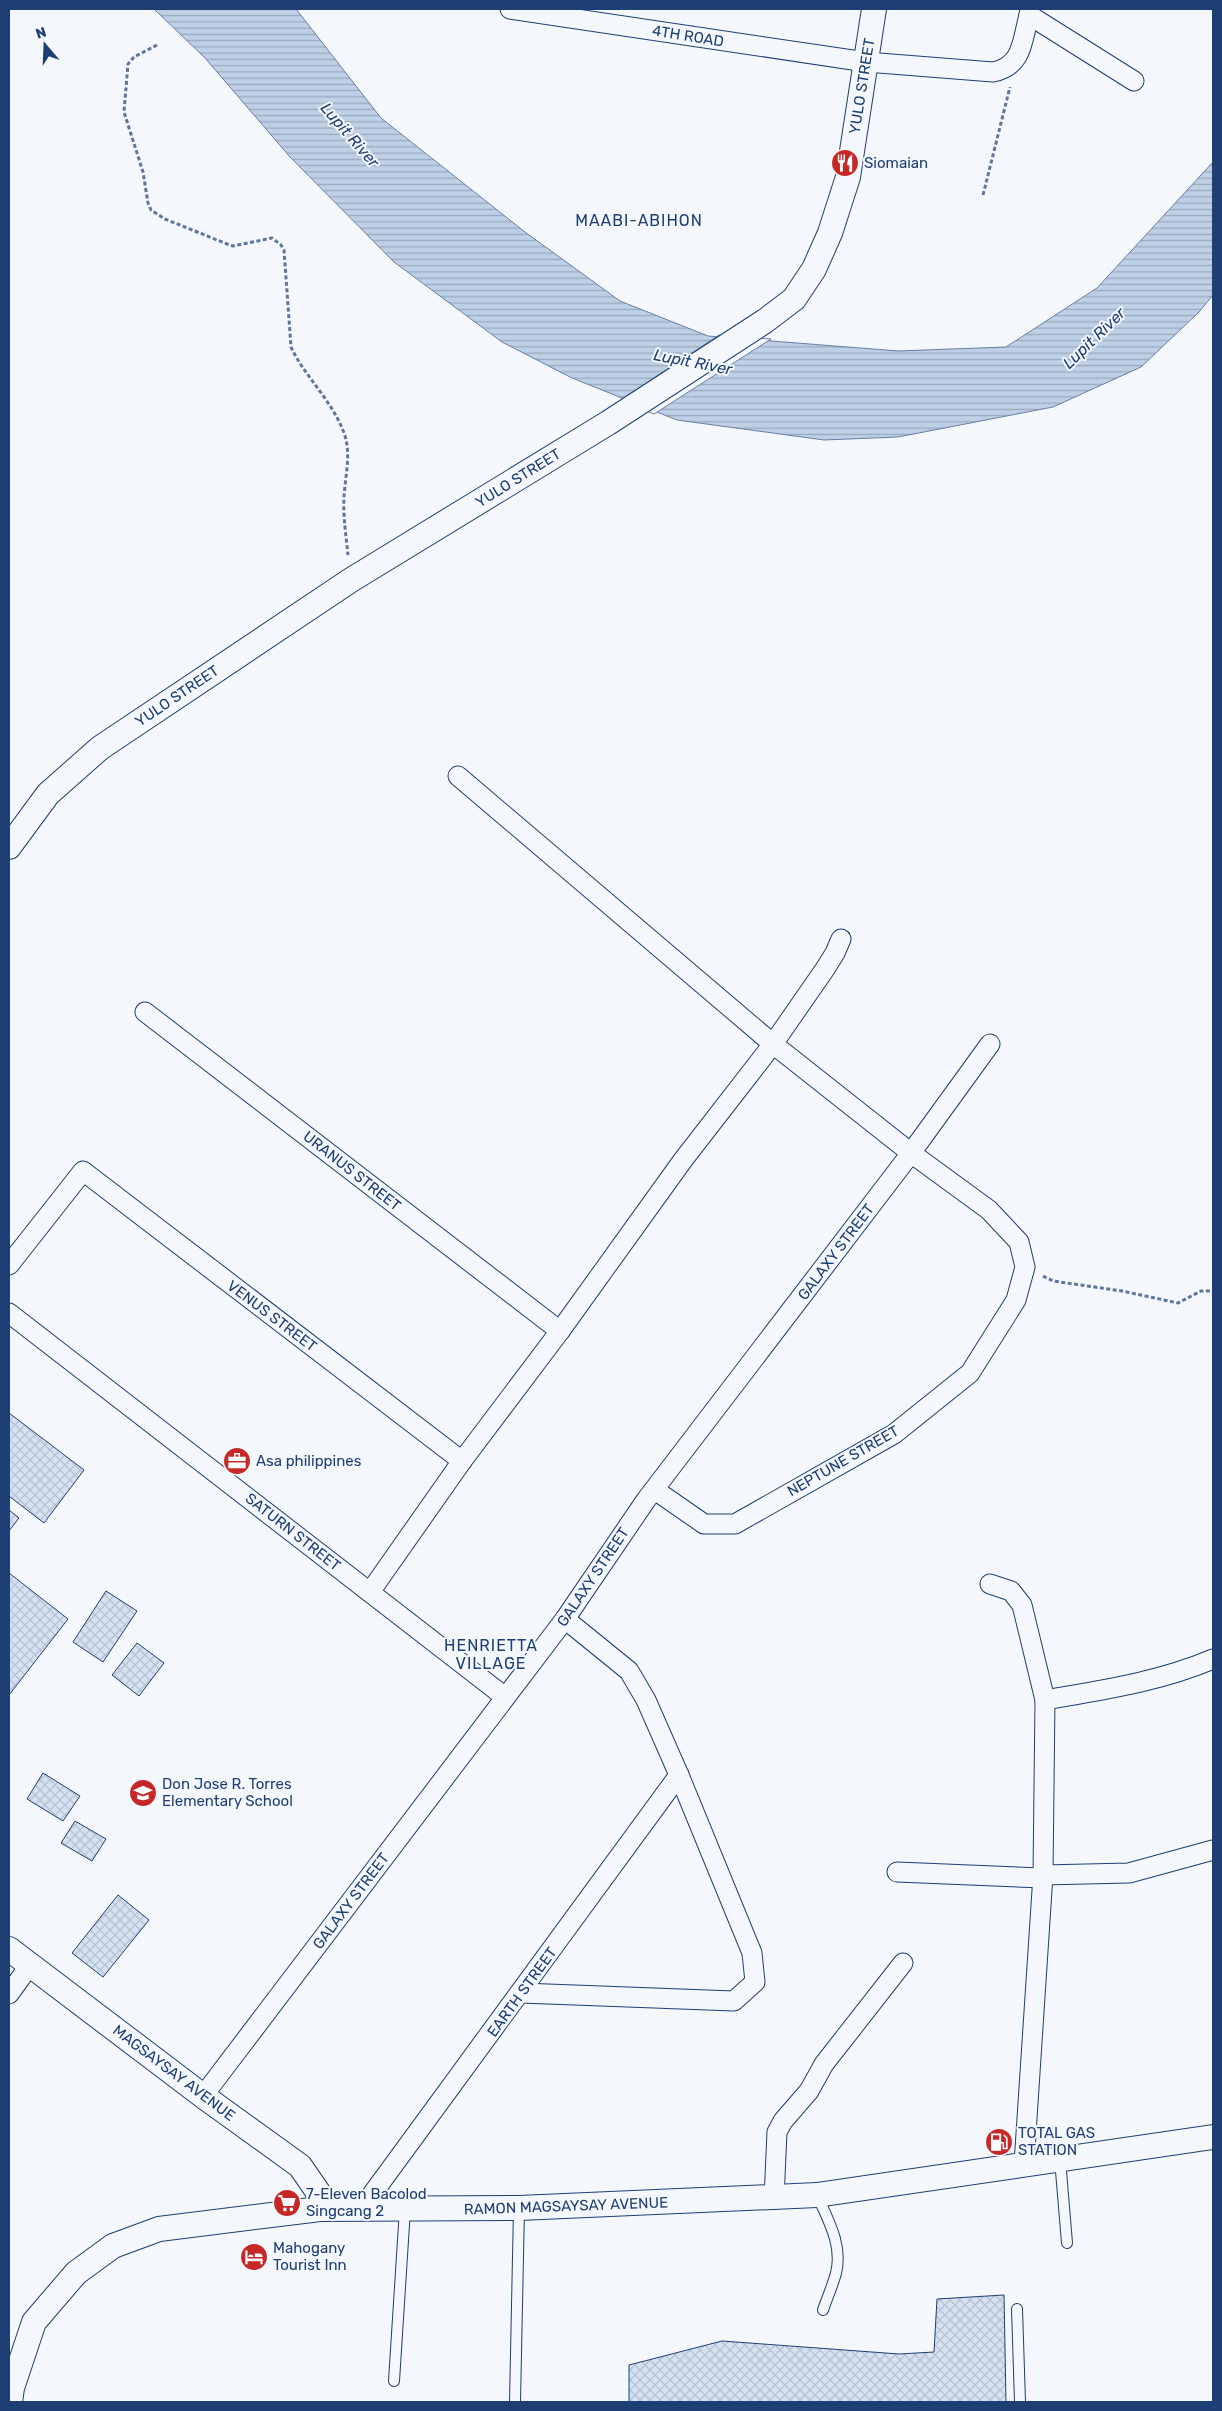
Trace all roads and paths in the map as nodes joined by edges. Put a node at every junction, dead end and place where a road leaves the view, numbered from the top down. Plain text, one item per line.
1 (510, 9) edge
2 (874, 9) edge
3 (1030, 12) edge
4 (157, 45) dead end
5 (1016, 60) junction
6 (866, 62) junction
7 (1134, 81) dead end
8 (983, 196) dead end
9 (351, 580) junction
10 (458, 776) dead end
11 (9, 847) edge
12 (841, 938) dead end
13 (145, 1012) dead end
14 (773, 1044) junction
15 (990, 1044) dead end
16 (911, 1153) junction
17 (9, 1265) edge
18 (1053, 1281) dead end
19 (1213, 1291) edge
20 (9, 1313) edge
21 (560, 1331) junction
22 (462, 1461) junction
23 (655, 1490) junction
24 (990, 1584) dead end
25 (370, 1592) junction
26 (565, 1619) junction
27 (1213, 1659) edge
28 (505, 1697) junction
29 (1045, 1700) junction
30 (679, 1774) junction
31 (1213, 1850) edge
32 (897, 1872) dead end
33 (1043, 1876) junction
34 (9, 1949) edge
35 (903, 1963) dead end
36 (30, 1965) junction
37 (521, 1993) junction
38 (9, 1994) edge
39 (203, 2096) junction
40 (1213, 2137) edge
41 (1060, 2159) junction
42 (1024, 2164) junction
43 (817, 2195) junction
44 (774, 2199) junction
45 (362, 2208) junction
46 (519, 2208) junction
47 (320, 2209) junction
48 (405, 2209) junction
49 (1067, 2244) dead end
50 (1017, 2309) dead end
51 (823, 2310) dead end
52 (394, 2381) dead end
53 (10, 2392) edge
54 (515, 2402) edge
55 (1020, 2402) edge

1 - 6 street, 4TH ROAD
2 - 6 street, YULO STREET
3 - 5 street
3 - 7 street
4 - 9 path
5 - 6 street, 4TH ROAD
5 - 8 path
6 - 9 street, YULO STREET
9 - 11 street, YULO STREET
10 - 14 street
12 - 14 street
13 - 21 street, URANUS STREET
14 - 16 street
14 - 21 street
15 - 16 street, GALAXY STREET
16 - 23 street, GALAXY STREET
16 - 23 street, NEPTUNE STREET
17 - 22 street, VENUS STREET
18 - 19 path
20 - 25 street, SATURN STREET
21 - 22 street
22 - 25 street
23 - 26 street, GALAXY STREET
24 - 29 street
25 - 28 street, SATURN STREET
26 - 28 street, GALAXY STREET
26 - 30 street
27 - 29 street
28 - 39 street, GALAXY STREET
29 - 33 street
30 - 37 street, EARTH STREET
30 - 37 street
31 - 33 street
32 - 33 street
33 - 42 street
34 - 36 street, MAGSAYSAY AVENUE
35 - 44 street
36 - 38 street
36 - 39 street, MAGSAYSAY AVENUE
37 - 45 street, EARTH STREET
39 - 47 street, MAGSAYSAY AVENUE
40 - 41 street, RAMON MAGSAYSAY AVENUE
41 - 42 street, RAMON MAGSAYSAY AVENUE
41 - 49 lane
42 - 43 street, RAMON MAGSAYSAY AVENUE
43 - 44 street, RAMON MAGSAYSAY AVENUE
43 - 51 lane
44 - 46 street, RAMON MAGSAYSAY AVENUE
45 - 47 street, RAMON MAGSAYSAY AVENUE
45 - 48 street, RAMON MAGSAYSAY AVENUE
46 - 48 street, RAMON MAGSAYSAY AVENUE
46 - 54 lane
47 - 53 street, RAMON MAGSAYSAY AVENUE
48 - 52 lane
50 - 55 lane

